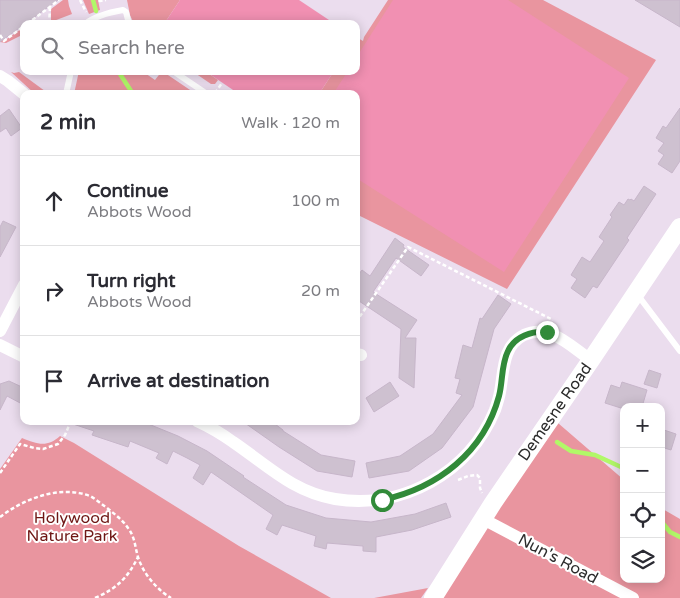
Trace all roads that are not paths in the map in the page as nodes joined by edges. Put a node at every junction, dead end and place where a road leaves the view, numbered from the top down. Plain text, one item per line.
1 (92, 20) edge
2 (128, 20) edge
3 (70, 75) edge
4 (179, 75) edge
5 (0, 76) edge
6 (67, 90) edge
7 (201, 90) edge
8 (20, 91) edge
9 (680, 227) edge
10 (20, 293) edge
11 (636, 293) junction
12 (0, 331) edge
13 (0, 345) edge
14 (680, 351) edge
15 (20, 355) edge
16 (591, 360) junction
17 (206, 425) edge
18 (483, 519) junction
19 (433, 598) edge
20 (632, 598) edge

1 - 2 lane
3 - 6 lane
4 - 7 lane
5 - 8 street
9 - 11 street, Demesne Road
10 - 12 street
11 - 14 lane
11 - 16 street, Demesne Road
13 - 15 street
16 - 17 street
16 - 18 street, Demesne Road
18 - 19 street, Demesne Road
18 - 20 street, Nun's Road

